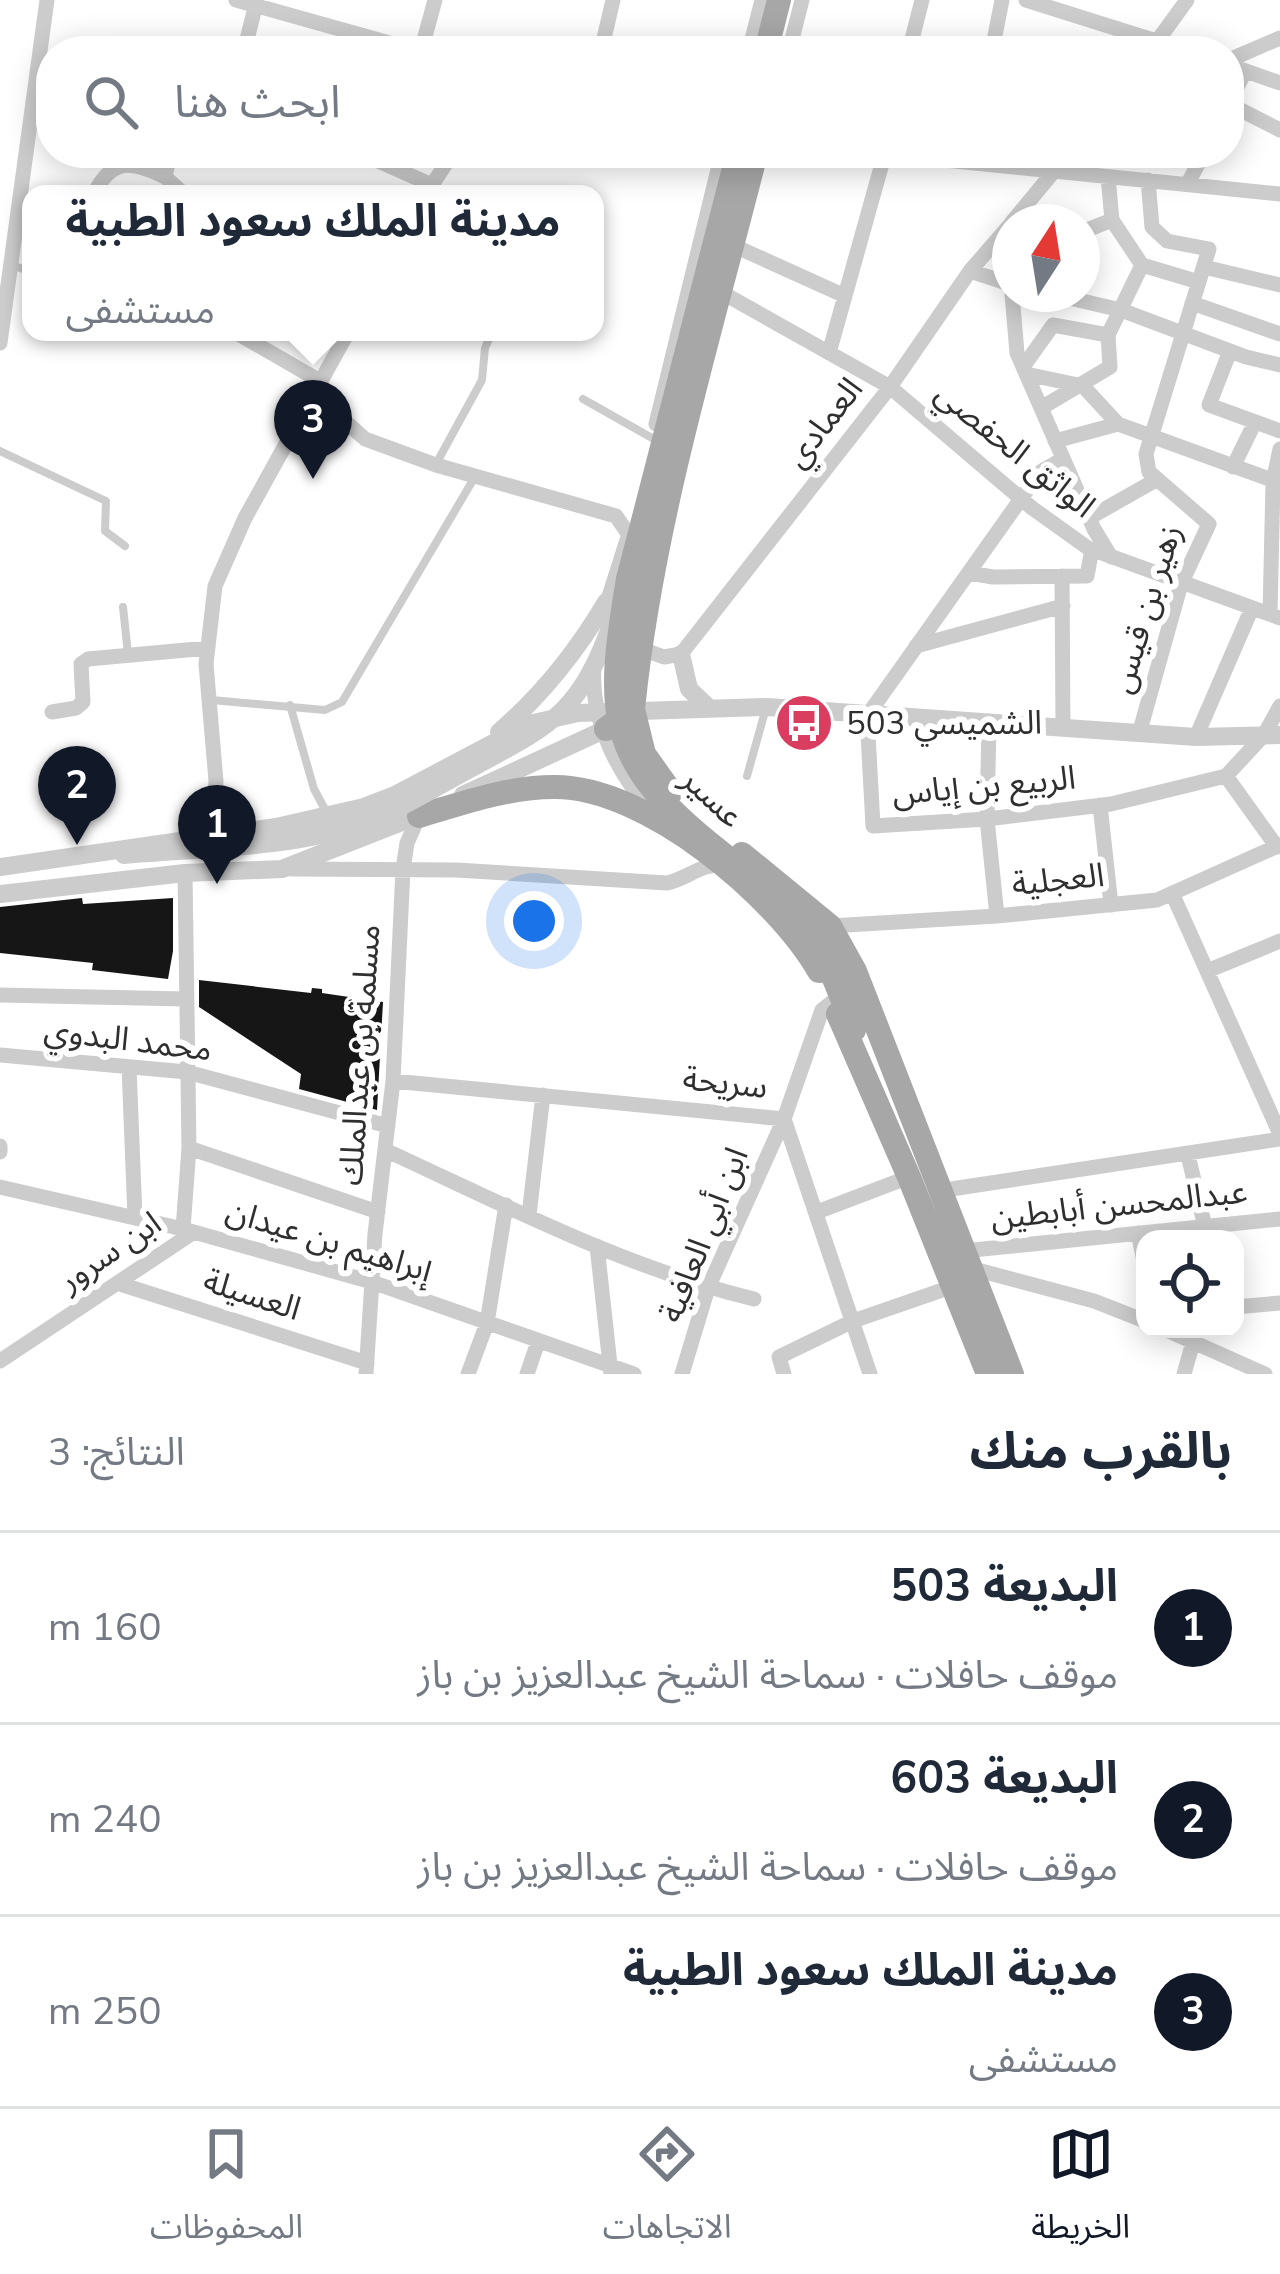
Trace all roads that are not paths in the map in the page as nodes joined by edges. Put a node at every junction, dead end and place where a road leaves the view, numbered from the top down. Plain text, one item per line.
1 (47, 0) edge
2 (236, 0) edge
3 (435, 0) edge
4 (613, 0) edge
5 (762, 0) edge
6 (779, 0) edge
7 (793, 0) edge
8 (802, 0) edge
9 (922, 0) edge
10 (1002, 0) edge
11 (1026, 0) edge
12 (1187, 0) edge
13 (256, 3) edge
14 (41, 36) edge
15 (248, 36) edge
16 (369, 36) edge
17 (424, 36) edge
18 (605, 36) edge
19 (753, 36) edge
20 (770, 36) edge
21 (787, 36) edge
22 (790, 36) edge
23 (913, 36) edge
24 (995, 36) edge
25 (1126, 36) edge
26 (1161, 36) edge
27 (1280, 38) edge
28 (1244, 59) edge
29 (36, 69) edge
30 (1244, 69) edge
31 (1280, 83) edge
32 (1244, 112) edge
33 (1280, 130) edge
34 (151, 168) edge
35 (167, 168) edge
36 (388, 168) edge
37 (718, 168) edge
38 (734, 168) edge
39 (752, 168) edge
40 (765, 168) edge
41 (878, 168) edge
42 (1032, 168) edge
43 (1058, 168) edge
44 (1196, 168) edge
45 (1055, 172) junction
46 (165, 177) junction
47 (1108, 177) junction
48 (1148, 180) junction
49 (1188, 183) junction
50 (174, 185) edge
51 (421, 185) edge
52 (1280, 194) edge
53 (1029, 204) edge
54 (1112, 220) junction
55 (1100, 225) edge
56 (743, 244) junction
57 (992, 247) edge
58 (5, 263) edge
59 (1142, 265) junction
60 (970, 271) junction
61 (1201, 274) junction
62 (992, 278) edge
63 (1280, 285) edge
64 (728, 296) junction
65 (844, 296) junction
66 (1192, 303) junction
67 (1100, 304) edge
68 (3, 306) edge
69 (1118, 309) junction
70 (1014, 312) edge
71 (1183, 334) junction
72 (1280, 334) edge
73 (1108, 335) junction
74 (251, 341) edge
75 (343, 341) edge
76 (488, 341) edge
77 (0, 343) edge
78 (1230, 351) junction
79 (829, 353) junction
80 (1280, 365) edge
81 (1025, 370) junction
82 (320, 381) junction
83 (1083, 386) junction
84 (890, 387) junction
85 (583, 399) dead end
86 (1041, 408) junction
87 (1255, 422) junction
88 (1118, 424) junction
89 (1280, 431) edge
90 (1151, 436) junction
91 (652, 438) junction
92 (1055, 441) junction
93 (1280, 449) edge
94 (0, 451) edge
95 (1063, 460) junction
96 (436, 465) junction
97 (1233, 467) junction
98 (476, 475) junction
99 (1156, 480) junction
100 (1276, 482) edge
101 (1023, 500) junction
102 (1089, 518) junction
103 (628, 535) junction
104 (125, 546) dead end
105 (1093, 550) junction
106 (1112, 557) junction
107 (1276, 567) edge
108 (969, 573) junction
109 (1062, 576) junction
110 (628, 579) junction
111 (1181, 584) junction
112 (606, 602) junction
113 (1063, 605) junction
114 (123, 607) dead end
115 (1252, 608) junction
116 (1275, 616) edge
117 (916, 646) junction
118 (208, 648) junction
119 (639, 648) junction
120 (681, 654) junction
121 (128, 655) junction
122 (209, 700) junction
123 (290, 705) junction
124 (1280, 706) edge
125 (708, 707) junction
126 (766, 707) junction
127 (633, 710) junction
128 (52, 712) dead end
129 (867, 716) junction
130 (602, 721) junction
131 (989, 724) junction
132 (1063, 729) junction
133 (1139, 734) junction
134 (1272, 735) edge
135 (1196, 737) junction
136 (472, 754) junction
137 (747, 776) dead end
138 (1226, 776) junction
139 (1100, 805) junction
140 (328, 816) junction
141 (419, 816) junction
142 (987, 820) junction
143 (675, 832) junction
144 (212, 837) junction
145 (1279, 846) edge
146 (721, 865) junction
147 (0, 868) edge
148 (282, 869) junction
149 (404, 869) junction
150 (185, 873) junction
151 (1172, 893) junction
152 (0, 894) edge
153 (1111, 905) junction
154 (997, 916) junction
155 (830, 926) junction
156 (1280, 940) edge
157 (1207, 971) junction
158 (0, 995) edge
159 (185, 999) junction
160 (832, 1002) junction
161 (0, 1055) edge
162 (129, 1067) junction
163 (187, 1072) junction
164 (393, 1081) junction
165 (544, 1096) junction
166 (874, 1096) junction
167 (784, 1119) junction
168 (388, 1126) junction
169 (1280, 1134) edge
170 (189, 1148) junction
171 (385, 1150) junction
172 (1188, 1155) junction
173 (909, 1177) junction
174 (0, 1187) edge
175 (938, 1191) junction
176 (506, 1205) junction
177 (378, 1212) junction
178 (817, 1212) junction
179 (529, 1215) junction
180 (135, 1218) junction
181 (1280, 1219) edge
182 (188, 1230) junction
183 (1210, 1230) edge
184 (1216, 1230) edge
185 (1136, 1233) edge
186 (597, 1246) junction
187 (962, 1268) junction
188 (372, 1282) junction
189 (120, 1284) junction
190 (708, 1288) junction
191 (754, 1299) dead end
192 (1280, 1303) edge
193 (1244, 1306) edge
194 (1136, 1316) edge
195 (853, 1321) junction
196 (487, 1323) junction
197 (1184, 1338) edge
198 (538, 1342) junction
199 (1193, 1342) junction
200 (0, 1361) edge
201 (1229, 1366) edge
202 (366, 1368) edge
203 (610, 1370) edge
204 (468, 1374) edge
205 (527, 1374) edge
206 (634, 1374) edge
207 (682, 1374) edge
208 (784, 1374) edge
209 (870, 1374) edge
210 (988, 1374) edge
211 (1012, 1374) edge
212 (1184, 1374) edge
213 (1265, 1374) edge

1 - 14 street
2 - 13 street
3 - 17 street
4 - 18 street
5 - 19 street
6 - 20 main road
7 - 21 main road
8 - 22 street
9 - 23 street
10 - 24 street
11 - 25 street
12 - 26 street
13 - 15 street
13 - 16 street
27 - 28 street
29 - 58 street
30 - 31 street
32 - 33 street
34 - 46 street
35 - 46 street
36 - 51 street
37 - 91 street, عسير
38 - 110 main road, عسير
39 - 119 main road
40 - 56 street
41 - 65 street
42 - 45 street
43 - 45 street, العمادي
44 - 49 street
45 - 47 street
45 - 53 street, العمادي
46 - 50 street
47 - 48 street
47 - 54 street
48 - 49 street
48 - 61 street, زهير بن قيس
49 - 52 street
54 - 55 street
54 - 59 street
56 - 64 street
56 - 65 street
57 - 60 street, العمادي
58 - 68 street
59 - 61 street
59 - 69 street
60 - 62 street
60 - 84 street, العمادي
61 - 63 street
61 - 66 street, زهير بن قيس
64 - 79 street, الواثق الحفصي
64 - 119 street
65 - 79 street
66 - 71 street, زهير بن قيس
66 - 72 street
67 - 69 street
68 - 77 street
69 - 71 street
69 - 73 street
70 - 81 street
71 - 78 street
71 - 90 street, زهير بن قيس
73 - 81 street
73 - 83 street
74 - 82 street
75 - 82 street
76 - 96 lane
78 - 80 street
78 - 87 street
79 - 84 street, الواثق الحفصي
81 - 83 street
81 - 86 street
82 - 96 street
82 - 118 street
83 - 86 street
83 - 88 street
84 - 101 street, الواثق الحفصي
84 - 120 street, العمادي
85 - 91 lane
86 - 92 street
87 - 89 street
87 - 97 street
88 - 90 street
88 - 92 street
90 - 97 street
90 - 99 street, زهير بن قيس
91 - 103 street, عسير
92 - 95 street
93 - 100 street
94 - 104 lane
95 - 101 street
95 - 102 street
96 - 98 street
97 - 100 street
98 - 103 street
98 - 123 lane
99 - 102 street
99 - 111 street, زهير بن قيس
100 - 107 street
101 - 105 street, الواثق الحفصي
101 - 108 street
102 - 106 street
103 - 112 street, عسير
105 - 106 street, الواثق الحفصي
105 - 109 street
106 - 111 street, الواثق الحفصي
107 - 116 street
108 - 109 street
108 - 117 street
109 - 113 street
110 - 147 street, bridge
110 - 166 main road, عسير, bridge
111 - 115 street, الواثق الحفصي
111 - 133 street, زهير بن قيس
112 - 130 street, عسير
112 - 136 street
113 - 117 street
113 - 132 street
114 - 121 lane
115 - 116 street, الواثق الحفصي
115 - 135 street
117 - 129 street
118 - 121 street
118 - 122 street
119 - 120 street
119 - 127 main road
120 - 125 street
121 - 128 street
122 - 123 lane
122 - 144 street
123 - 140 lane
124 - 134 street
125 - 126 street
125 - 127 street
126 - 129 street
126 - 137 lane
127 - 130 main road
127 - 155 main road
129 - 131 street
129 - 142 street, الربيع بن إياس
130 - 136 street
130 - 141 street
130 - 143 street, عسير
131 - 132 street
131 - 142 street
132 - 133 street
133 - 135 street
134 - 135 street
134 - 138 street
136 - 140 street
138 - 139 street, الربيع بن إياس
138 - 145 street
139 - 142 street, الربيع بن إياس
139 - 153 street
140 - 144 street
141 - 143 main road
141 - 148 street
141 - 149 street, مسلمة بن عبدالملك
142 - 154 street
143 - 146 main road
144 - 147 street
145 - 151 street, العجلية
146 - 149 street
146 - 160 main road
148 - 149 street
148 - 150 street
149 - 164 street, مسلمة بن عبدالملك
150 - 152 street
150 - 159 street
151 - 153 street, العجلية
151 - 157 street
153 - 154 street, العجلية
154 - 155 street, العجلية
155 - 175 main road
156 - 157 street
157 - 169 street
158 - 159 street
159 - 163 street
160 - 166 main road
160 - 167 street, ابن أبي العافية
161 - 162 street, محمد البدوي
162 - 163 street, محمد البدوي
162 - 180 street
163 - 168 street, محمد البدوي
163 - 170 street
164 - 165 street, سريحة
164 - 168 street, مسلمة بن عبدالملك
165 - 167 street, سريحة
165 - 179 street
166 - 173 main road
167 - 178 street, سريحة
167 - 190 street, ابن أبي العافية
168 - 171 street, مسلمة بن عبدالملك
169 - 172 street
170 - 177 street
170 - 182 street
171 - 176 street
171 - 177 street, مسلمة بن عبدالملك
172 - 175 street
172 - 183 street
173 - 178 street
173 - 187 main road
174 - 180 street, إبراهيم بن عيدان
175 - 187 main road
176 - 179 street
176 - 196 street
177 - 188 street, مسلمة بن عبدالملك
178 - 195 street, سريحة
179 - 186 street
180 - 182 street, إبراهيم بن عيدان
181 - 184 street, عبدالمحسن أبابطين
182 - 188 street, إبراهيم بن عيدان
182 - 189 street, ابن سرور
185 - 187 street, عبدالمحسن أبابطين
186 - 190 street
186 - 203 street
187 - 194 street
187 - 195 street, عبدالمحسن أبابطين
187 - 210 main road
187 - 211 main road
188 - 196 street, إبراهيم بن عيدان
188 - 202 street, مسلمة بن عبدالملك
189 - 200 street, ابن سرور
189 - 202 street, العسيلة
190 - 191 street
190 - 207 street, ابن أبي العافية
192 - 193 street
195 - 208 street, عبدالمحسن أبابطين
195 - 209 street, سريحة
196 - 198 street, إبراهيم بن عيدان
196 - 204 street
197 - 199 street
198 - 203 street, إبراهيم بن عيدان
198 - 205 street
199 - 201 street
199 - 212 street
201 - 213 street
203 - 206 street, إبراهيم بن عيدان

